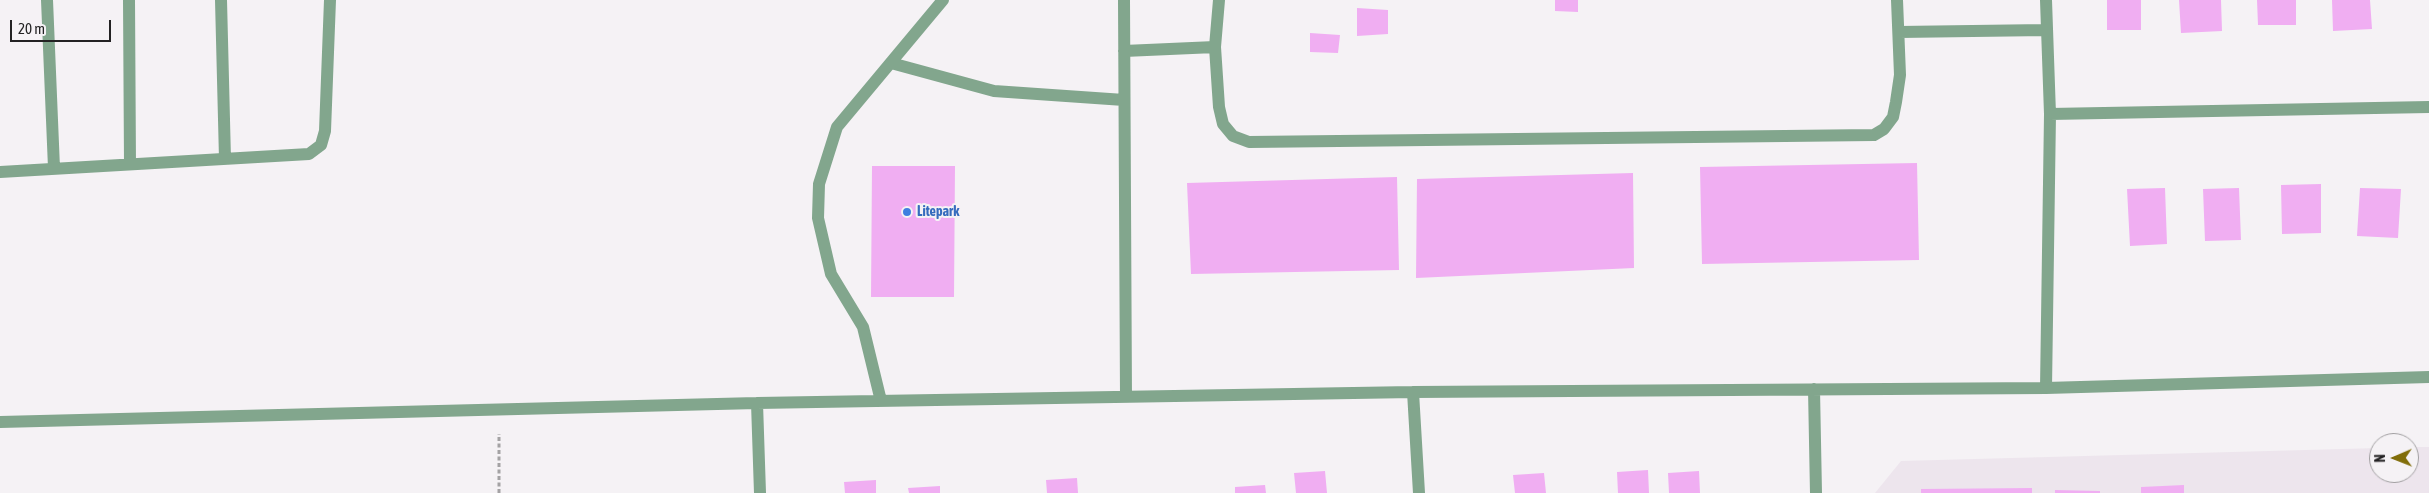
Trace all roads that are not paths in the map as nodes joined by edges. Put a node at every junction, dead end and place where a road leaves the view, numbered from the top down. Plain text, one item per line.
1 (47, 0) edge
2 (129, 0) edge
3 (222, 0) edge
4 (330, 0) edge
5 (943, 0) edge
6 (1124, 0) edge
7 (1219, 0) edge
8 (1897, 0) edge
9 (2046, 0) edge
10 (2046, 30) junction
11 (1900, 32) junction
12 (1215, 47) junction
13 (1124, 51) junction
14 (891, 64) junction
15 (1124, 100) junction
16 (2429, 106) edge
17 (2050, 114) junction
18 (225, 159) junction
19 (130, 164) junction
20 (54, 168) junction
21 (0, 172) edge
22 (2429, 377) edge
23 (2046, 388) junction
24 (1814, 389) junction
25 (1413, 392) junction
26 (1126, 397) junction
27 (882, 401) junction
28 (757, 403) junction
29 (0, 422) edge
30 (760, 493) edge
31 (1419, 493) edge
32 (1816, 493) edge

1 - 20 street
2 - 19 street
3 - 18 street
4 - 18 street
5 - 14 street
6 - 13 street
7 - 12 street
8 - 11 street
9 - 10 street
10 - 11 street
10 - 17 street
11 - 12 street
12 - 13 street
13 - 15 street
14 - 15 street
14 - 27 street
15 - 26 street
16 - 17 street
17 - 23 street
18 - 19 street
19 - 20 street
20 - 21 street
22 - 23 street
23 - 24 street
24 - 25 street
24 - 32 street
25 - 26 street
25 - 31 street
26 - 27 street
27 - 28 street
28 - 29 street
28 - 30 street

